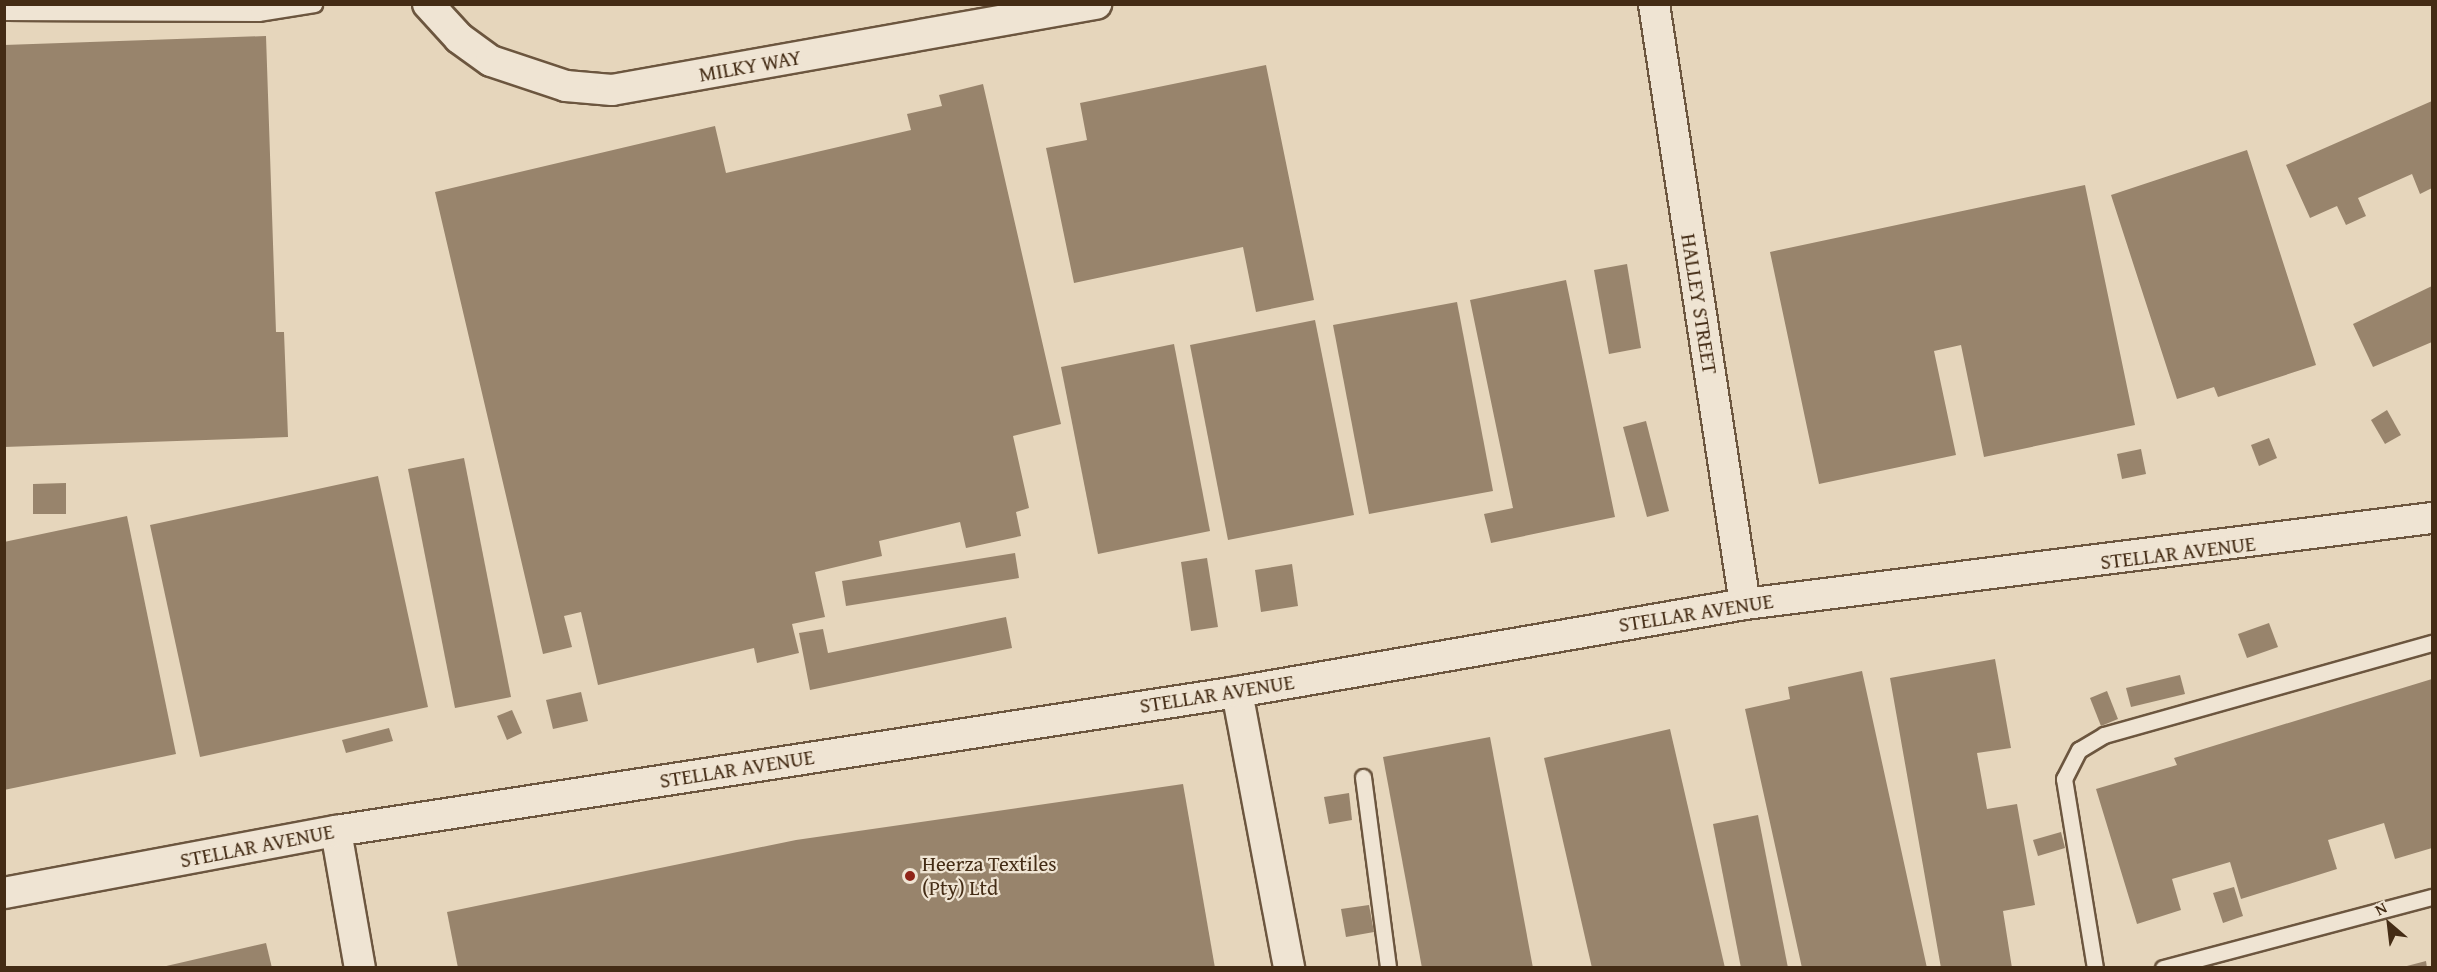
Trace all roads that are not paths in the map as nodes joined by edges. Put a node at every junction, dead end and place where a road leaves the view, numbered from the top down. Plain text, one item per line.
1 (314, 4) edge
2 (428, 4) edge
3 (1096, 4) edge
4 (1654, 4) edge
5 (4, 12) edge
6 (2433, 518) edge
7 (1745, 604) junction
8 (2433, 643) edge
9 (1237, 692) junction
10 (1363, 777) dead end
11 (336, 831) junction
12 (4, 893) edge
13 (2433, 897) edge
14 (360, 968) edge
15 (1289, 968) edge
16 (1388, 968) edge
17 (2095, 968) edge
18 (2163, 968) edge

1 - 5 lane
2 - 3 street, MILKY WAY
4 - 7 street, HALLEY STREET
6 - 7 street, STELLAR AVENUE
7 - 9 street, STELLAR AVENUE
8 - 17 lane
9 - 11 street, STELLAR AVENUE
9 - 15 street
10 - 16 lane
11 - 12 street, STELLAR AVENUE
11 - 14 street
13 - 18 lane

